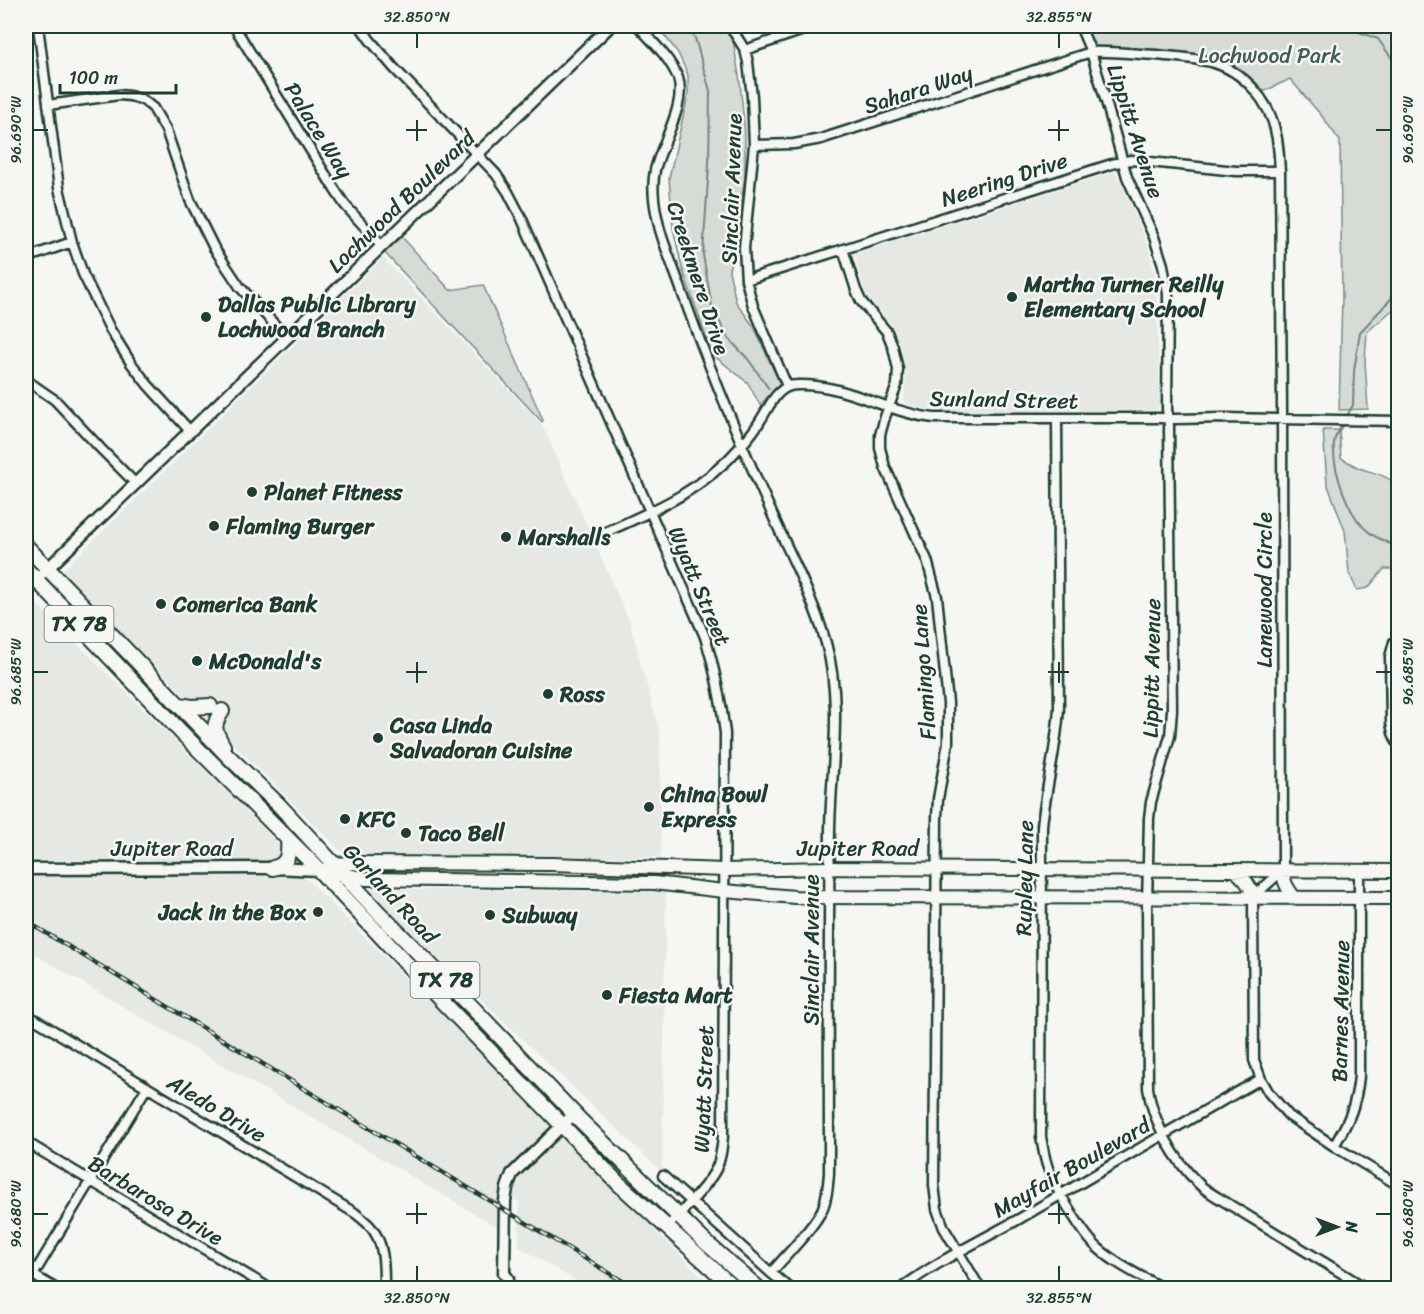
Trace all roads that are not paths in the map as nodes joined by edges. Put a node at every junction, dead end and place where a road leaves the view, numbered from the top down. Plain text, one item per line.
1 (38, 26) edge
2 (234, 26) edge
3 (360, 26) edge
4 (610, 26) edge
5 (638, 26) edge
6 (730, 26) edge
7 (815, 26) edge
8 (1080, 26) edge
9 (745, 50) junction
10 (1091, 52) junction
11 (48, 105) junction
12 (754, 145) junction
13 (477, 155) junction
14 (1123, 161) junction
15 (1280, 171) junction
16 (72, 242) junction
17 (382, 246) junction
18 (843, 249) junction
19 (26, 258) edge
20 (746, 280) junction
21 (287, 338) junction
22 (26, 380) edge
23 (787, 386) junction
24 (889, 407) junction
25 (1058, 419) junction
26 (1168, 419) junction
27 (1282, 420) junction
28 (1398, 421) edge
29 (190, 432) junction
30 (742, 445) junction
31 (136, 484) junction
32 (650, 513) junction
33 (600, 535) dead end
34 (26, 546) edge
35 (26, 569) edge
36 (48, 569) junction
37 (36, 579) junction
38 (1394, 642) dead end
39 (180, 705) junction
40 (1398, 744) edge
41 (228, 756) junction
42 (288, 839) junction
43 (334, 864) junction
44 (467, 864) junction
45 (618, 866) junction
46 (273, 868) junction
47 (829, 868) junction
48 (26, 869) edge
49 (935, 869) junction
50 (1041, 869) junction
51 (319, 870) junction
52 (725, 870) junction
53 (1148, 870) junction
54 (1235, 870) junction
55 (1282, 870) junction
56 (1359, 870) junction
57 (1398, 871) edge
58 (346, 876) junction
59 (476, 880) junction
60 (622, 882) junction
61 (724, 891) junction
62 (1253, 897) junction
63 (1294, 897) junction
64 (829, 898) junction
65 (935, 898) junction
66 (1041, 898) junction
67 (1147, 898) junction
68 (1359, 898) junction
69 (1398, 898) edge
70 (433, 967) junction
71 (421, 979) junction
72 (26, 1014) edge
73 (510, 1046) junction
74 (498, 1059) junction
75 (1261, 1079) junction
76 (147, 1087) junction
77 (574, 1114) junction
78 (562, 1125) junction
79 (1164, 1134) junction
80 (26, 1142) edge
81 (1334, 1146) junction
82 (663, 1176) dead end
83 (90, 1181) junction
84 (1398, 1185) edge
85 (1061, 1194) junction
86 (691, 1202) junction
87 (678, 1216) junction
88 (666, 1228) junction
89 (958, 1253) junction
90 (29, 1273) edge
91 (771, 1273) junction
92 (508, 1284) edge
93 (26, 1287) edge
94 (55, 1288) edge
95 (269, 1288) edge
96 (384, 1288) edge
97 (734, 1288) edge
98 (758, 1288) edge
99 (790, 1288) edge
100 (902, 1288) edge
101 (980, 1288) edge
102 (1162, 1288) edge
103 (1366, 1288) edge

1 - 11 street
2 - 17 street, Palace Way
3 - 13 street, Wyatt Street
4 - 13 street, Lochwood Boulevard
5 - 30 street, Creekmere Drive
6 - 9 street, Sinclair Avenue
7 - 9 street
8 - 10 street, Lippitt Avenue
9 - 12 street, Sinclair Avenue
10 - 12 street, Sahara Way
10 - 14 street, Lippitt Avenue
10 - 15 street, Lanewood Circle
11 - 16 street
11 - 21 street
12 - 20 street, Sinclair Avenue
13 - 17 street, Lochwood Boulevard
13 - 32 street, Wyatt Street
14 - 15 street, Neering Drive
14 - 18 street, Neering Drive
14 - 26 street, Lippitt Avenue
15 - 27 street, Lanewood Circle
16 - 19 street
16 - 29 street
17 - 21 street, Lochwood Boulevard
18 - 20 street, Neering Drive
18 - 24 street, Flamingo Lane
20 - 23 street, Sinclair Avenue
21 - 29 street, Lochwood Boulevard
22 - 31 street
23 - 24 street, Sunland Street
23 - 30 street
24 - 25 street, Sunland Street
24 - 49 street, Flamingo Lane
25 - 26 street, Sunland Street
25 - 50 street, Rupley Lane
26 - 27 street, Sunland Street
26 - 53 street, Lippitt Avenue
27 - 28 street, Sunland Street
27 - 55 street, Lanewood Circle
29 - 31 street, Lochwood Boulevard
30 - 32 street
30 - 47 street, Sinclair Avenue
31 - 36 street, Lochwood Boulevard
32 - 33 street
32 - 52 street, Wyatt Street
34 - 36 main road, Garland Road / TX 78
35 - 37 main road, Garland Road / TX 78
36 - 37 street, Lochwood Boulevard
36 - 39 main road, Garland Road / TX 78
37 - 42 main road, Garland Road / TX 78
38 - 40 street
39 - 41 main road, Garland Road / TX 78
39 - 41 main road
41 - 43 main road, Garland Road / TX 78
42 - 46 main road
42 - 51 main road, Garland Road / TX 78
43 - 44 main road, Jupiter Road
43 - 51 main road, Jupiter Road
43 - 58 main road, Garland Road / TX 78
44 - 45 main road, Jupiter Road
44 - 59 main road
45 - 52 main road, Jupiter Road
45 - 60 main road
46 - 48 street, Jupiter Road
46 - 51 street, Jupiter Road
47 - 49 main road, Jupiter Road
47 - 52 main road, Jupiter Road
47 - 64 street, Sinclair Avenue
49 - 50 main road, Jupiter Road
49 - 65 street, Flamingo Lane
50 - 53 main road, Jupiter Road
50 - 66 street, Rupley Lane
51 - 58 main road, Jupiter Road
51 - 71 main road, Garland Road / TX 78
52 - 61 street, Wyatt Street
53 - 54 main road, Jupiter Road
53 - 67 street, Lippitt Avenue
54 - 55 main road, Jupiter Road
54 - 62 main road
55 - 56 main road, Jupiter Road
55 - 62 street
55 - 63 main road
56 - 57 main road, Jupiter Road
56 - 68 street, Barnes Avenue
58 - 59 main road, Jupiter Road
58 - 70 main road, Garland Road / TX 78
59 - 60 main road, Jupiter Road
60 - 61 main road, Jupiter Road
61 - 64 main road, Jupiter Road
61 - 86 street, Wyatt Street
62 - 63 main road
62 - 67 main road
62 - 75 street
63 - 68 main road
64 - 65 main road, Jupiter Road
64 - 91 street, Sinclair Avenue
65 - 66 main road, Jupiter Road
65 - 89 street, Flamingo Lane
66 - 67 main road, Jupiter Road
66 - 85 street, Rupley Lane
67 - 79 street, Lippitt Avenue
68 - 69 main road
68 - 81 street, Barnes Avenue
70 - 71 main road
70 - 73 main road, Garland Road / TX 78
71 - 74 main road, Garland Road / TX 78
72 - 76 street, Aledo Drive
73 - 74 main road
73 - 77 main road, Garland Road / TX 78
74 - 78 main road, Garland Road / TX 78
75 - 79 street, Mayfair Boulevard
75 - 81 street
76 - 83 street
76 - 96 street, Aledo Drive
77 - 78 street
77 - 87 main road, Garland Road / TX 78
78 - 88 main road, Garland Road / TX 78
78 - 92 street
79 - 85 street, Mayfair Boulevard
79 - 103 street, Lippitt Avenue
80 - 83 street, Barbarosa Drive
81 - 84 street
82 - 86 street
83 - 90 street
83 - 95 street, Barbarosa Drive
85 - 89 street, Mayfair Boulevard
85 - 102 street, Rupley Lane
86 - 87 street, Wyatt Street
86 - 91 street
87 - 88 street, Wyatt Street
87 - 98 main road, Garland Road / TX 78
88 - 97 main road, Garland Road / TX 78
89 - 100 street, Mayfair Boulevard
89 - 101 street, Flamingo Lane
90 - 93 street
90 - 94 street
91 - 99 street

